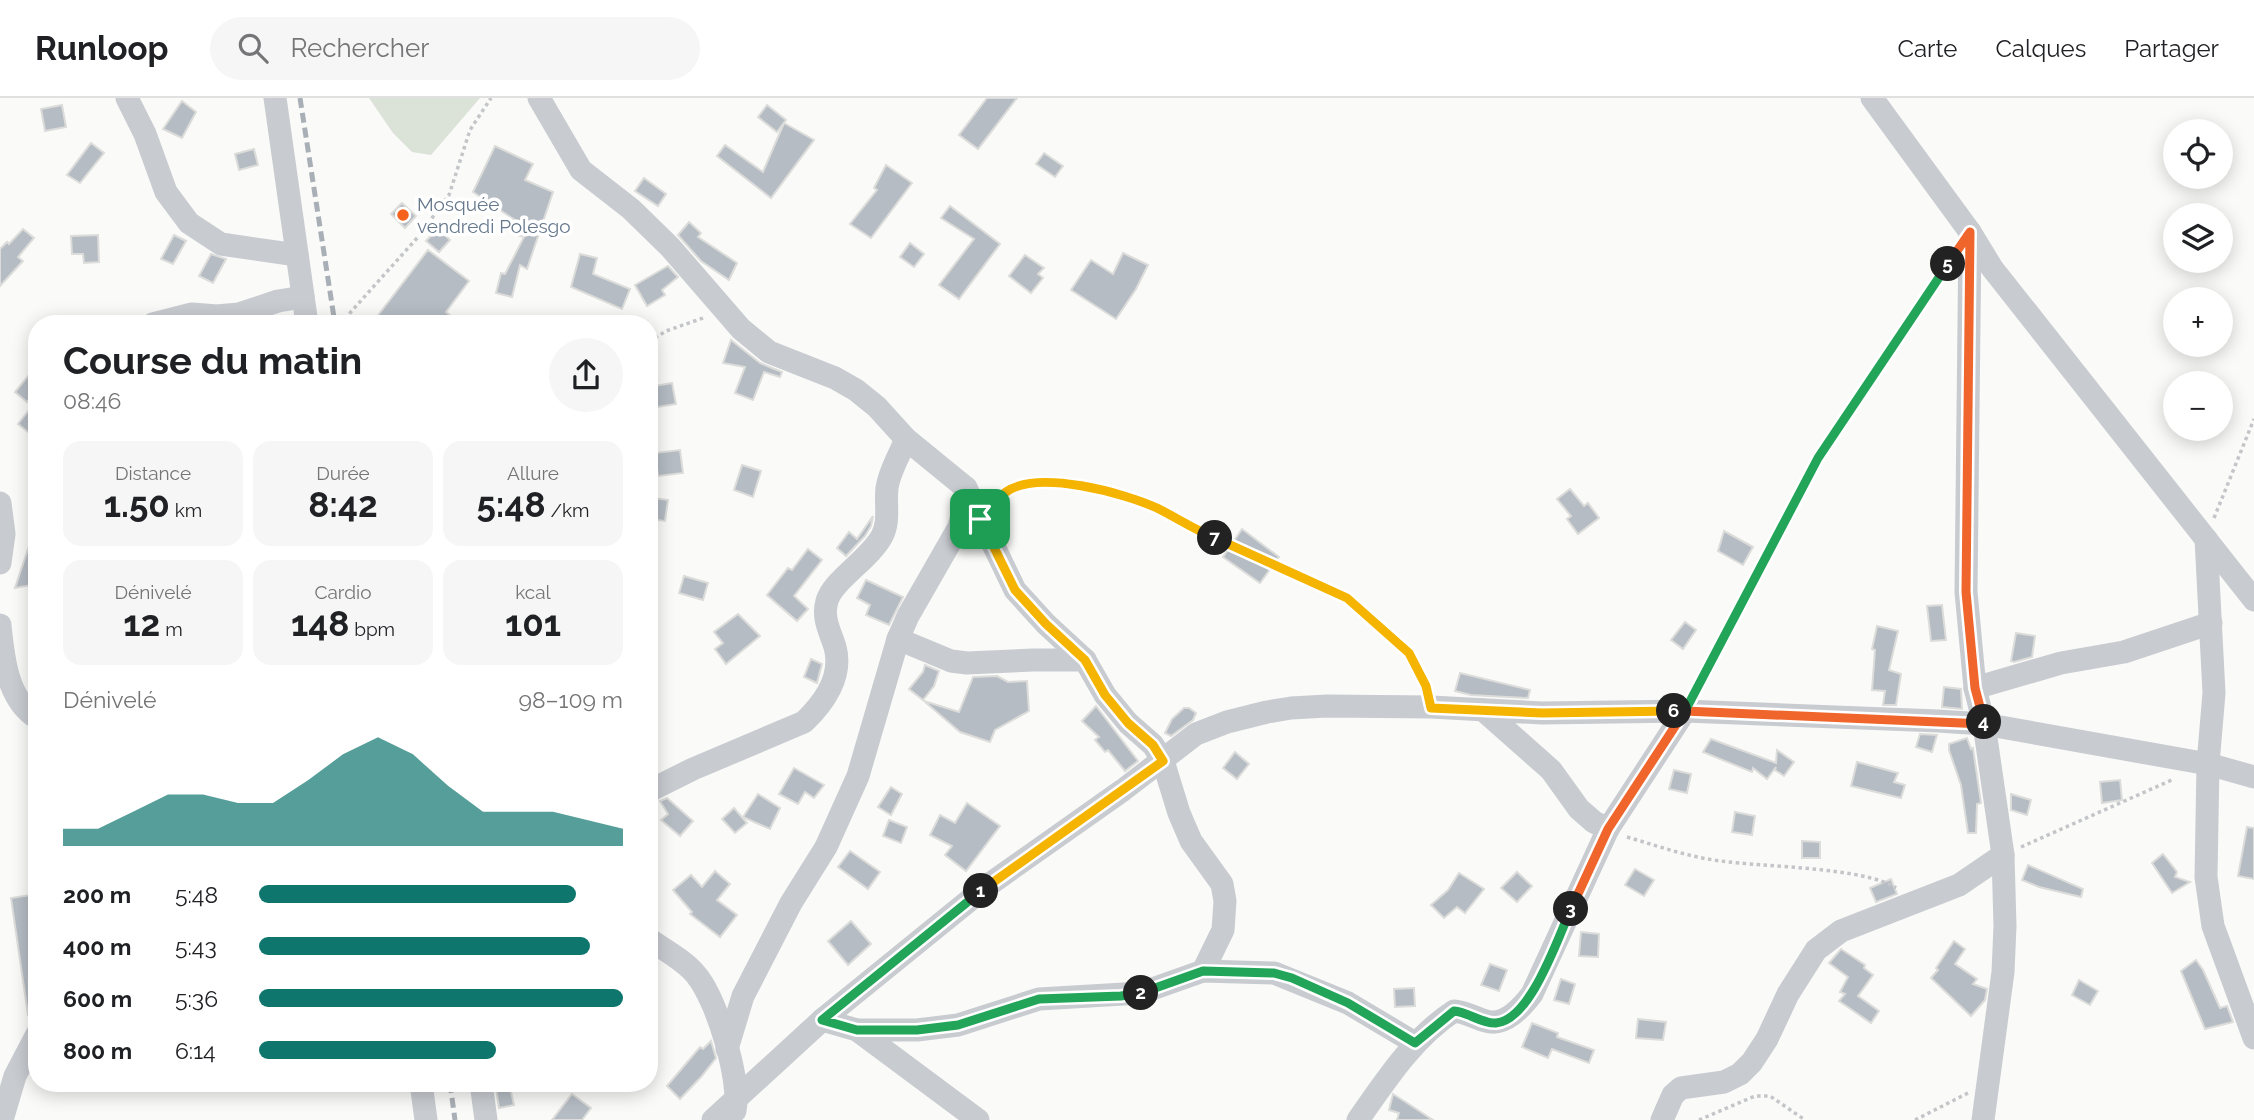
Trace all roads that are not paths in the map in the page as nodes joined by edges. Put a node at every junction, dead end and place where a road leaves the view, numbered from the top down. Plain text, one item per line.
1 (127, 98) edge
2 (275, 98) edge
3 (539, 98) edge
4 (1872, 98) edge
5 (1970, 232) junction
6 (297, 256) junction
7 (303, 298) junction
8 (228, 315) edge
9 (306, 315) edge
10 (906, 439) junction
11 (966, 488) junction
12 (0, 503) edge
13 (2206, 539) junction
14 (0, 563) edge
15 (2254, 600) edge
16 (2211, 623) junction
17 (0, 625) edge
18 (898, 639) junction
19 (1085, 660) junction
20 (1975, 688) junction
21 (1483, 710) junction
22 (1685, 711) junction
23 (28, 712) edge
24 (1984, 724) junction
25 (1163, 761) junction
26 (2208, 764) junction
27 (2254, 777) edge
28 (658, 786) edge
29 (1617, 833) junction
30 (2003, 855) junction
31 (658, 946) edge
32 (1203, 971) junction
33 (822, 1020) junction
34 (857, 1030) junction
35 (2254, 1038) edge
36 (1415, 1043) junction
37 (727, 1049) junction
38 (28, 1051) edge
39 (422, 1092) edge
40 (482, 1092) edge
41 (3, 1108) edge
42 (735, 1110) edge
43 (426, 1120) edge
44 (486, 1120) edge
45 (713, 1120) edge
46 (978, 1120) edge
47 (1358, 1120) edge
48 (1662, 1120) edge
49 (1983, 1120) edge

1 - 6 street
2 - 6 street
3 - 10 street
4 - 5 street
5 - 13 street
5 - 20 street
6 - 7 street
7 - 8 street
7 - 9 street
10 - 11 street
10 - 28 street
11 - 18 street
11 - 19 street
12 - 14 street
13 - 15 street
13 - 16 street
16 - 20 street
16 - 26 street
17 - 23 street
18 - 19 street
18 - 37 street
19 - 25 street
20 - 24 street
21 - 22 street
21 - 25 street
21 - 29 street
22 - 24 street
22 - 29 street
24 - 26 street
24 - 30 street
25 - 32 street
25 - 33 street
26 - 27 street
26 - 35 street
29 - 36 street
30 - 48 street
30 - 49 street
31 - 37 street
32 - 34 street
32 - 36 street
33 - 34 street
33 - 42 street
34 - 46 street
36 - 47 street
37 - 42 street
38 - 41 street
39 - 43 street
40 - 44 street
42 - 45 street

